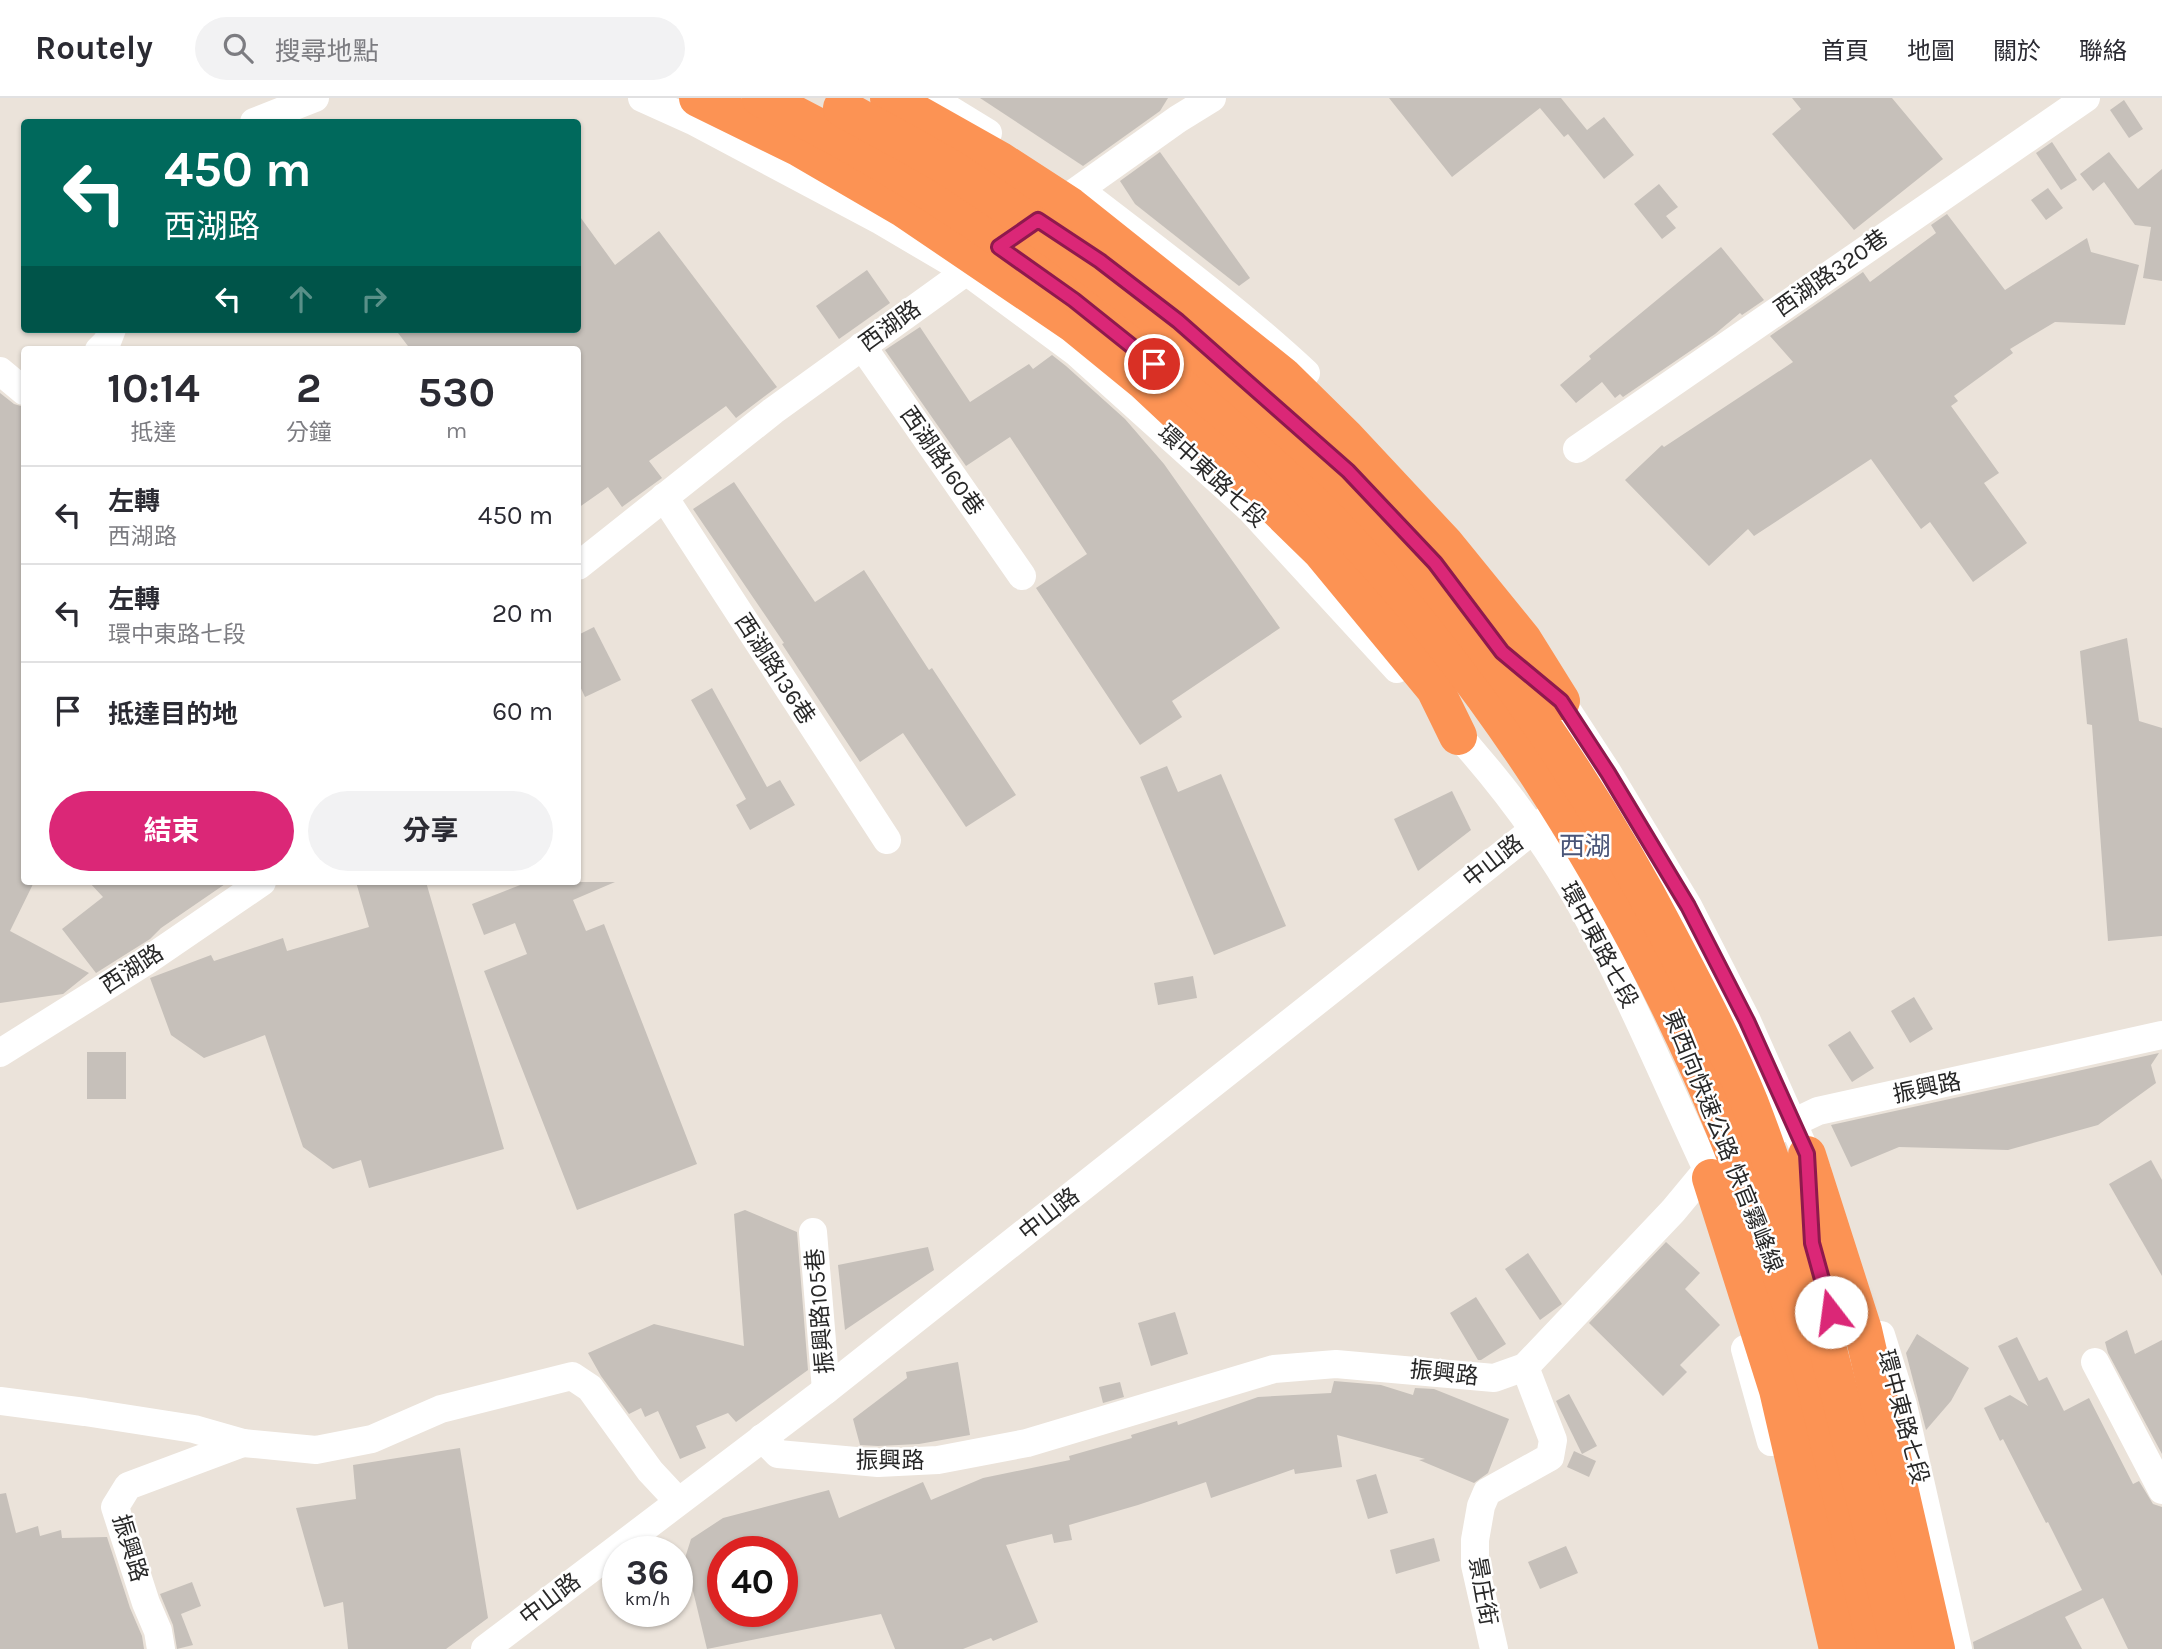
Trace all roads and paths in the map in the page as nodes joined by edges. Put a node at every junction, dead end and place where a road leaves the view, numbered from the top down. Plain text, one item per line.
1 (316, 98) edge
2 (642, 98) edge
3 (698, 98) edge
4 (743, 98) edge
5 (761, 98) edge
6 (823, 98) edge
7 (841, 98) edge
8 (888, 98) edge
9 (931, 98) edge
10 (1212, 98) edge
11 (2086, 98) edge
12 (262, 119) edge
13 (1078, 189) junction
14 (1038, 220) junction
15 (999, 247) junction
16 (965, 271) junction
17 (862, 346) junction
18 (0, 371) edge
19 (21, 388) edge
20 (1577, 449) dead end
21 (664, 497) junction
22 (581, 564) edge
23 (1022, 576) dead end
24 (1561, 701) junction
25 (1458, 736) junction
26 (1608, 773) junction
27 (1533, 829) junction
28 (887, 840) dead end
29 (257, 885) edge
30 (2162, 1035) edge
31 (0, 1053) edge
32 (1800, 1138) junction
33 (1709, 1174) junction
34 (813, 1232) dead end
35 (2095, 1362) dead end
36 (1525, 1367) junction
37 (826, 1390) junction
38 (0, 1401) edge
39 (762, 1438) junction
40 (243, 1443) junction
41 (2162, 1490) edge
42 (678, 1501) junction
43 (160, 1649) edge
44 (485, 1649) edge
45 (1494, 1649) edge
46 (1819, 1649) edge
47 (1838, 1649) edge
48 (1863, 1649) edge
49 (1870, 1649) edge
50 (1900, 1649) edge
51 (1911, 1649) edge
52 (1936, 1649) edge
53 (1958, 1649) edge

1 - 12 street
2 - 16 street, 環中東路七段
3 - 25 highway
4 - 15 street, 環中東路七段
5 - 49 highway, 東西向快速公路 快官霧峰線
6 - 50 highway, 東西向快速公路 快官霧峰線
7 - 14 street, 環中東路七段
8 - 24 highway
9 - 13 street, 環中東路七段
10 - 13 street, 西湖路
11 - 20 street, 西湖路320巷
13 - 14 street, 西湖路
13 - 24 street, 環中東路七段
14 - 15 street, 西湖路
14 - 24 street, 環中東路七段
15 - 16 street, 西湖路
15 - 27 street, 環中東路七段
16 - 17 street, 西湖路
16 - 25 street, 環中東路七段
17 - 21 street, 西湖路
17 - 23 street, 西湖路160巷
18 - 19 street
21 - 22 street, 西湖路
21 - 28 street, 西湖路136巷
24 - 26 street, 環中東路七段
25 - 27 street, 環中東路七段
26 - 27 street, 中山路
26 - 32 street, 環中東路七段
27 - 33 street, 環中東路七段
27 - 37 street, 中山路
29 - 31 street, 西湖路
30 - 32 street, 振興路
32 - 33 street, 振興路
32 - 51 street, 環中東路七段
32 - 52 highway
32 - 53 street, 環中東路七段
33 - 36 street, 振興路
33 - 46 street, 環中東路七段
33 - 47 highway
33 - 48 street, 環中東路七段
34 - 37 street, 振興路105巷
35 - 41 street
36 - 39 street, 振興路
36 - 45 street, 景庄街
37 - 39 street, 中山路
38 - 40 street, 振興路
39 - 42 street, 中山路
40 - 42 street, 振興路
40 - 43 street, 振興路
42 - 44 street, 中山路

